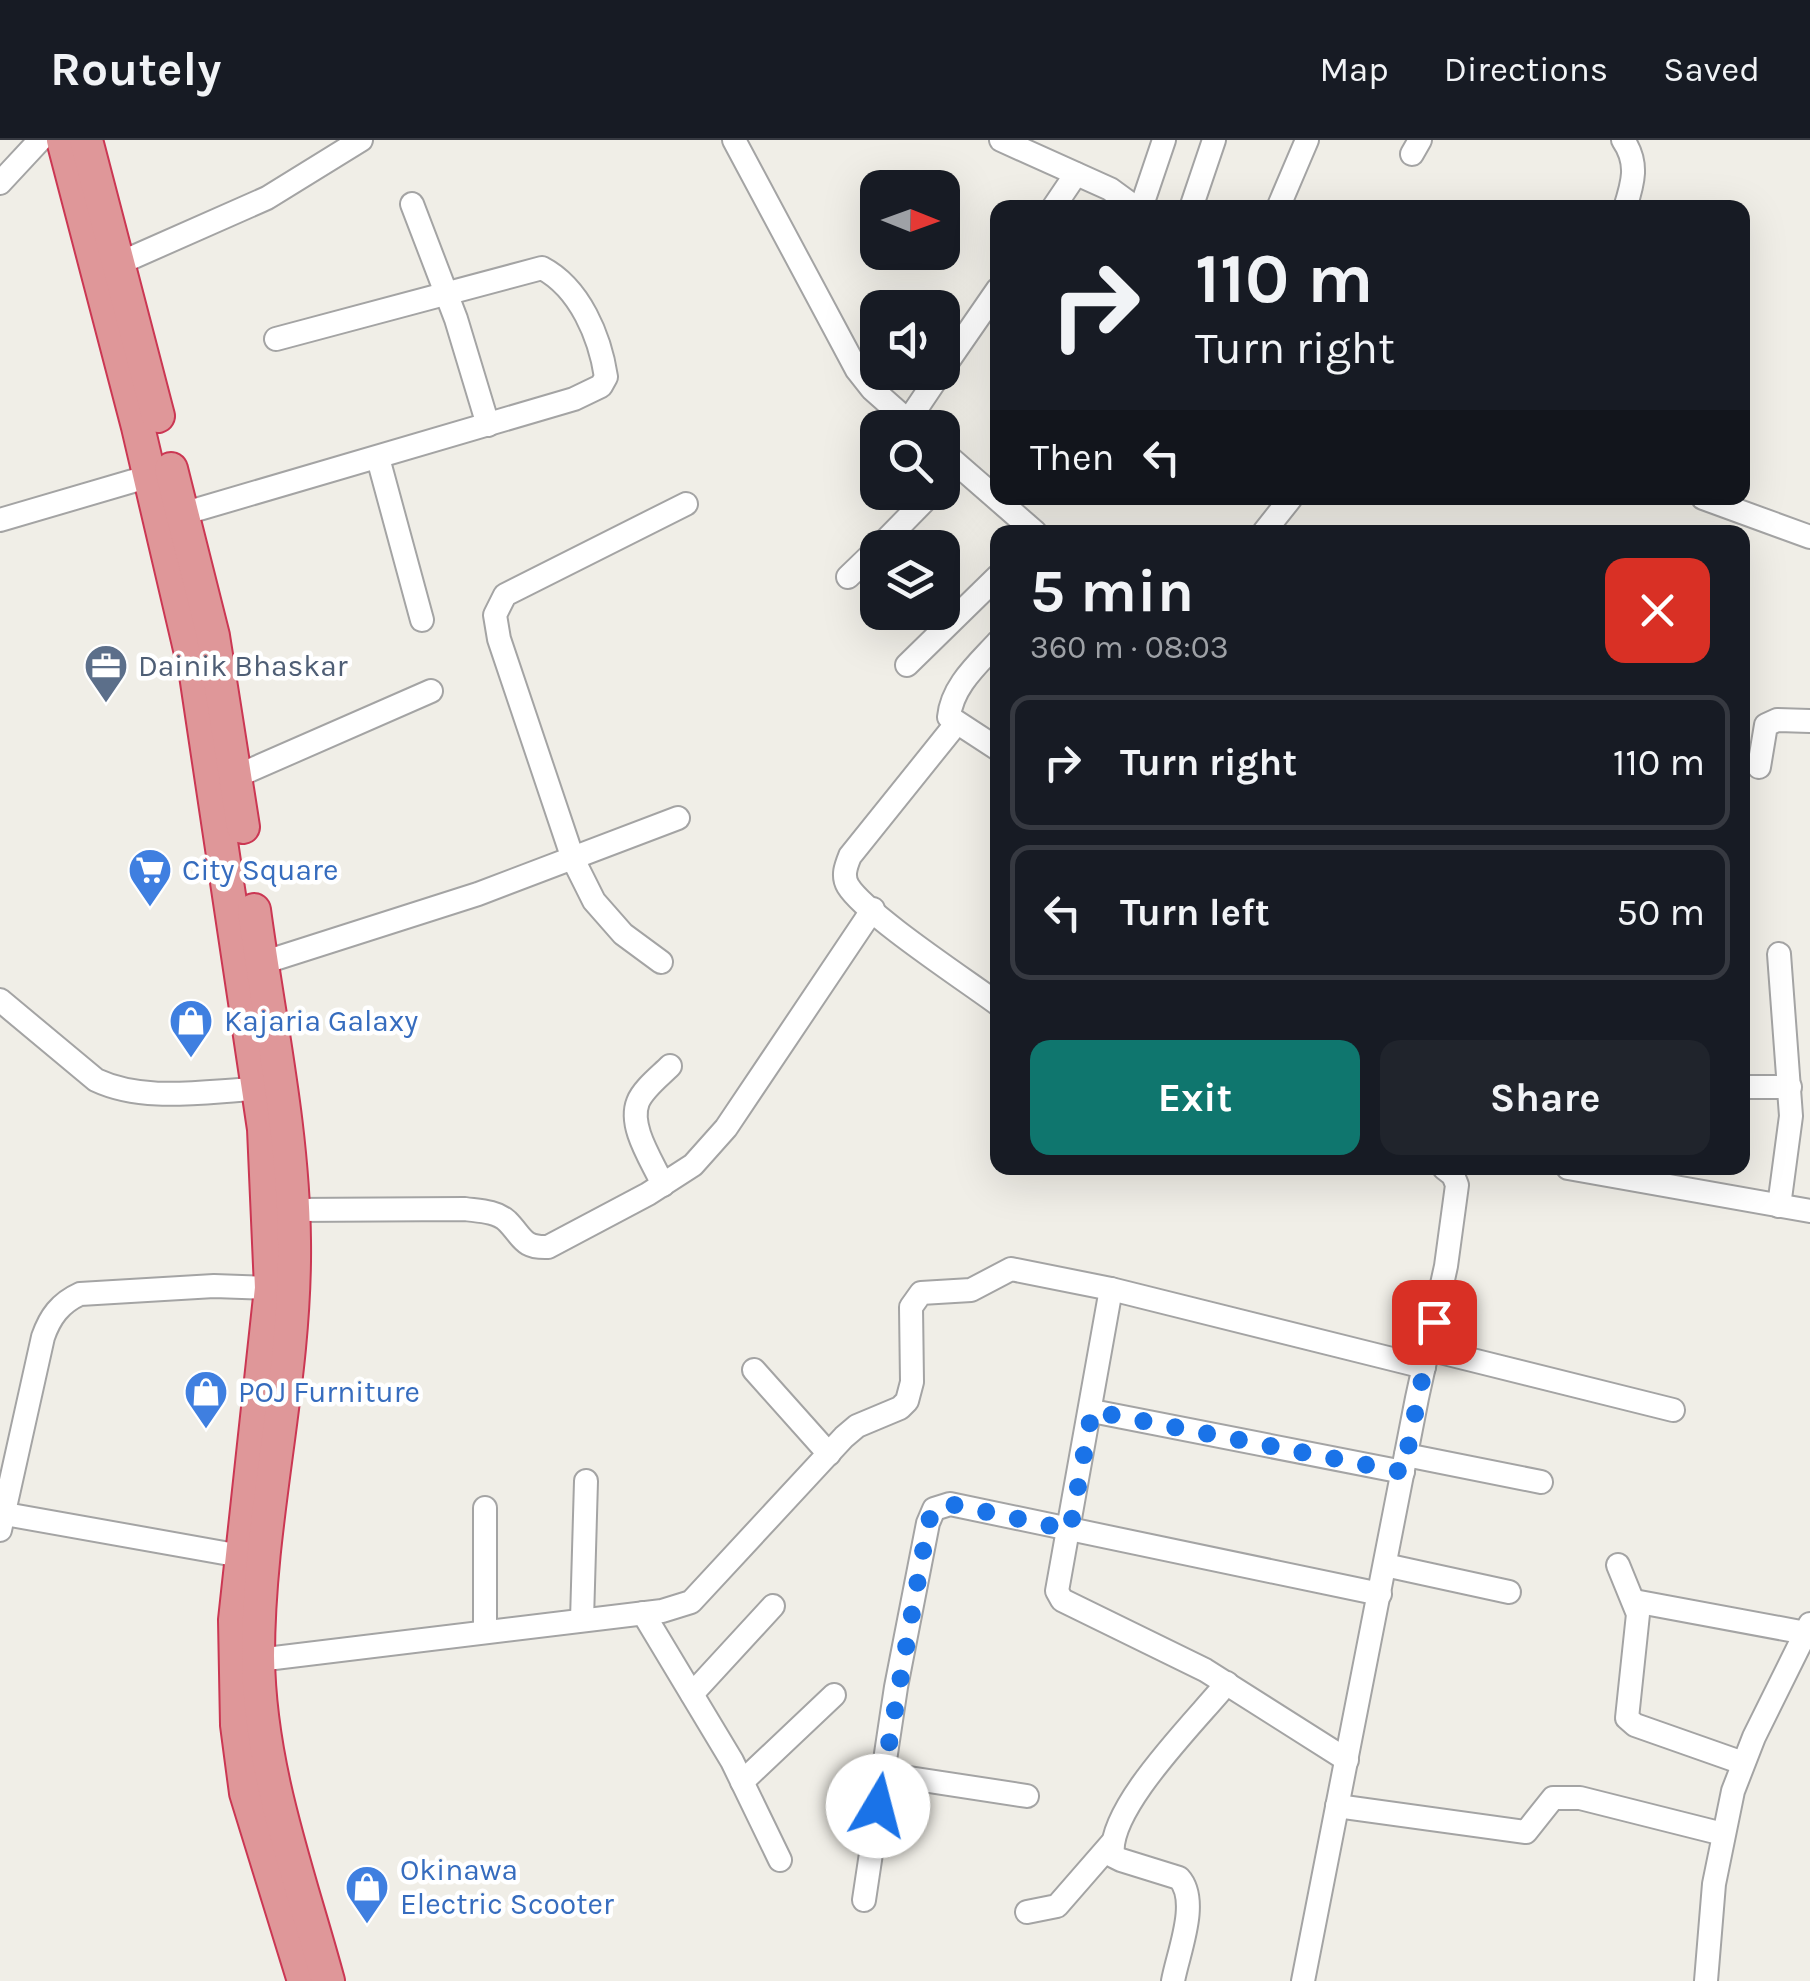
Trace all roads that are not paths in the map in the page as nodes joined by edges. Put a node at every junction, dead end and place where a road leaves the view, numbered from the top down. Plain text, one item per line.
1 (40, 140) edge
2 (63, 140) edge
3 (86, 140) edge
4 (361, 140) edge
5 (734, 140) edge
6 (1001, 140) edge
7 (1164, 140) edge
8 (1214, 140) edge
9 (1307, 140) edge
10 (1623, 140) edge
11 (1076, 174) junction
12 (0, 182) edge
13 (1058, 200) edge
14 (1127, 200) edge
15 (1142, 200) edge
16 (1194, 200) edge
17 (1281, 200) edge
18 (1627, 200) edge
19 (412, 204) dead end
20 (108, 264) junction
21 (446, 292) junction
22 (990, 301) edge
23 (276, 339) dead end
24 (960, 345) edge
25 (896, 410) edge
26 (488, 426) junction
27 (378, 458) junction
28 (960, 466) edge
29 (150, 476) junction
30 (990, 492) edge
31 (686, 504) dead end
32 (1005, 505) edge
33 (1285, 505) edge
34 (1722, 505) edge
35 (915, 510) edge
36 (182, 514) junction
37 (0, 520) edge
38 (1028, 525) edge
39 (1270, 525) edge
40 (896, 530) edge
41 (1810, 537) edge
42 (860, 565) edge
43 (848, 577) dead end
44 (990, 584) edge
45 (422, 620) dead end
46 (990, 651) edge
47 (906, 665) dead end
48 (431, 691) dead end
49 (1810, 721) edge
50 (956, 724) junction
51 (990, 744) edge
52 (1759, 768) dead end
53 (237, 776) junction
54 (678, 818) dead end
55 (574, 859) junction
56 (872, 910) junction
57 (1779, 954) dead end
58 (661, 962) dead end
59 (262, 964) junction
60 (990, 998) edge
61 (0, 1000) edge
62 (670, 1066) dead end
63 (1750, 1087) edge
64 (1790, 1088) junction
65 (258, 1089) junction
66 (1453, 1175) edge
67 (1607, 1175) edge
68 (663, 1184) junction
69 (1779, 1206) junction
70 (293, 1210) junction
71 (1810, 1212) edge
72 (270, 1288) junction
73 (1110, 1289) junction
74 (1426, 1358) junction
75 (754, 1370) dead end
76 (1673, 1410) dead end
77 (1092, 1411) junction
78 (830, 1454) junction
79 (1404, 1464) junction
80 (586, 1481) dead end
81 (1541, 1482) dead end
82 (484, 1508) dead end
83 (2, 1519) edge
84 (1070, 1530) junction
85 (241, 1556) junction
86 (1385, 1565) junction
87 (1618, 1565) dead end
88 (1509, 1592) dead end
89 (1380, 1594) junction
90 (1634, 1601) junction
91 (773, 1606) dead end
92 (642, 1613) junction
93 (582, 1620) junction
94 (1808, 1629) edge
95 (485, 1632) junction
96 (258, 1660) junction
97 (1227, 1683) junction
98 (692, 1694) junction
99 (834, 1695) dead end
100 (1347, 1760) junction
101 (1742, 1763) junction
102 (883, 1774) junction
103 (742, 1782) junction
104 (1027, 1796) dead end
105 (1337, 1806) junction
106 (1724, 1834) junction
107 (1111, 1844) junction
108 (780, 1860) dead end
109 (864, 1900) dead end
110 (1027, 1912) dead end
111 (304, 1981) edge
112 (328, 1981) edge
113 (1172, 1981) edge
114 (1303, 1981) edge
115 (1706, 1981) edge

1 - 12 street
2 - 20 highway
3 - 20 highway
4 - 20 street
5 - 25 street
6 - 11 street
7 - 15 street
8 - 16 street
9 - 17 street
10 - 18 street
11 - 13 street
11 - 14 street
19 - 21 street
20 - 29 highway
20 - 36 highway
21 - 23 street
21 - 26 street
21 - 26 street
22 - 24 street
26 - 27 street
27 - 36 street
27 - 45 street
28 - 30 street
29 - 37 street
29 - 65 highway
31 - 55 street
32 - 38 street
33 - 39 street
34 - 41 street
35 - 40 street
36 - 53 highway
42 - 43 street
44 - 47 street
46 - 50 street
48 - 53 street
49 - 52 street
50 - 51 street
50 - 56 street
53 - 59 highway
54 - 55 street
55 - 58 street
55 - 59 street
56 - 60 street
56 - 68 street
57 - 64 street
59 - 70 highway
61 - 65 street
62 - 68 street
63 - 64 street
64 - 69 street
65 - 72 highway
66 - 74 street
67 - 69 street
68 - 70 street
69 - 71 street
70 - 96 highway
72 - 83 street
72 - 85 highway
73 - 74 street
73 - 77 street
73 - 78 street
74 - 76 street
74 - 79 street
75 - 78 street
77 - 79 street
77 - 84 street
78 - 92 street
79 - 81 street
79 - 86 street
80 - 93 street
82 - 95 street
83 - 85 street
84 - 89 street
84 - 97 street
84 - 102 street
85 - 111 highway
86 - 88 street
86 - 89 street
87 - 90 street
89 - 100 street
90 - 94 street
90 - 101 street
91 - 98 street
92 - 93 street
92 - 98 street
93 - 95 street
94 - 101 street
95 - 96 street
96 - 112 highway
97 - 100 street
97 - 107 street
98 - 103 street
99 - 103 street
100 - 105 street
101 - 106 street
102 - 104 street
102 - 109 street
103 - 108 street
105 - 106 street
105 - 114 street
106 - 115 street
107 - 110 street
107 - 113 street

